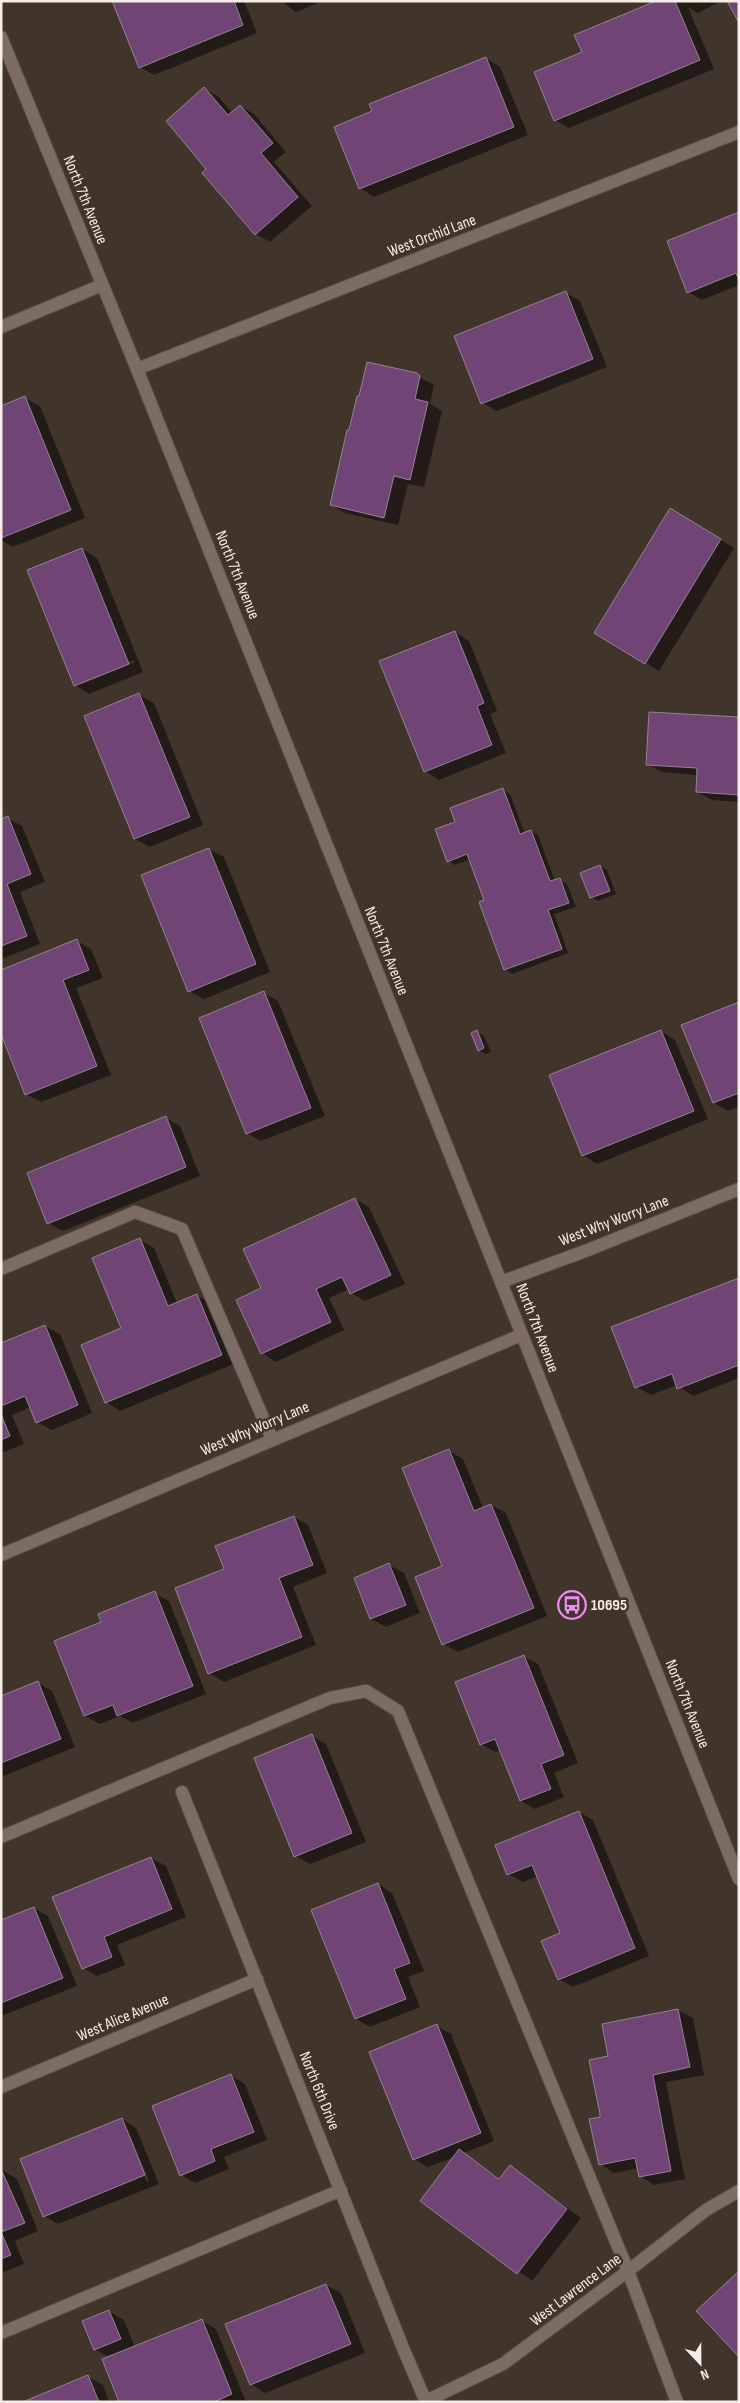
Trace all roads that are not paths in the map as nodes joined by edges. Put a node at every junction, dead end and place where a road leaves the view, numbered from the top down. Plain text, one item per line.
1 (1, 37) edge
2 (739, 132) edge
3 (102, 286) junction
4 (1, 327) edge
5 (137, 369) junction
6 (739, 1189) edge
7 (1, 1269) edge
8 (501, 1282) junction
9 (521, 1334) junction
10 (272, 1439) junction
11 (1, 1555) edge
12 (182, 1792) dead end
13 (1, 1837) edge
14 (739, 1879) edge
15 (257, 1979) junction
16 (1, 2087) edge
17 (340, 2190) junction
18 (739, 2191) edge
19 (628, 2271) junction
20 (1, 2333) edge
21 (426, 2401) edge
22 (677, 2402) edge

1 - 3 street, North 7th Avenue
2 - 5 street, West Orchid Lane
3 - 4 street
3 - 5 street, North 7th Avenue
5 - 8 street, North 7th Avenue
6 - 8 street, West Why Worry Lane
7 - 10 street
8 - 9 street, North 7th Avenue
9 - 10 street, West Why Worry Lane
9 - 14 street, North 7th Avenue
10 - 11 street, West Why Worry Lane
12 - 15 street, North 6th Drive
13 - 19 street
15 - 16 street, West Alice Avenue
15 - 17 street, North 6th Drive
17 - 20 street
17 - 21 street, North 6th Drive
18 - 19 street, West Lawrence Lane
19 - 21 street, West Lawrence Lane
19 - 22 street

